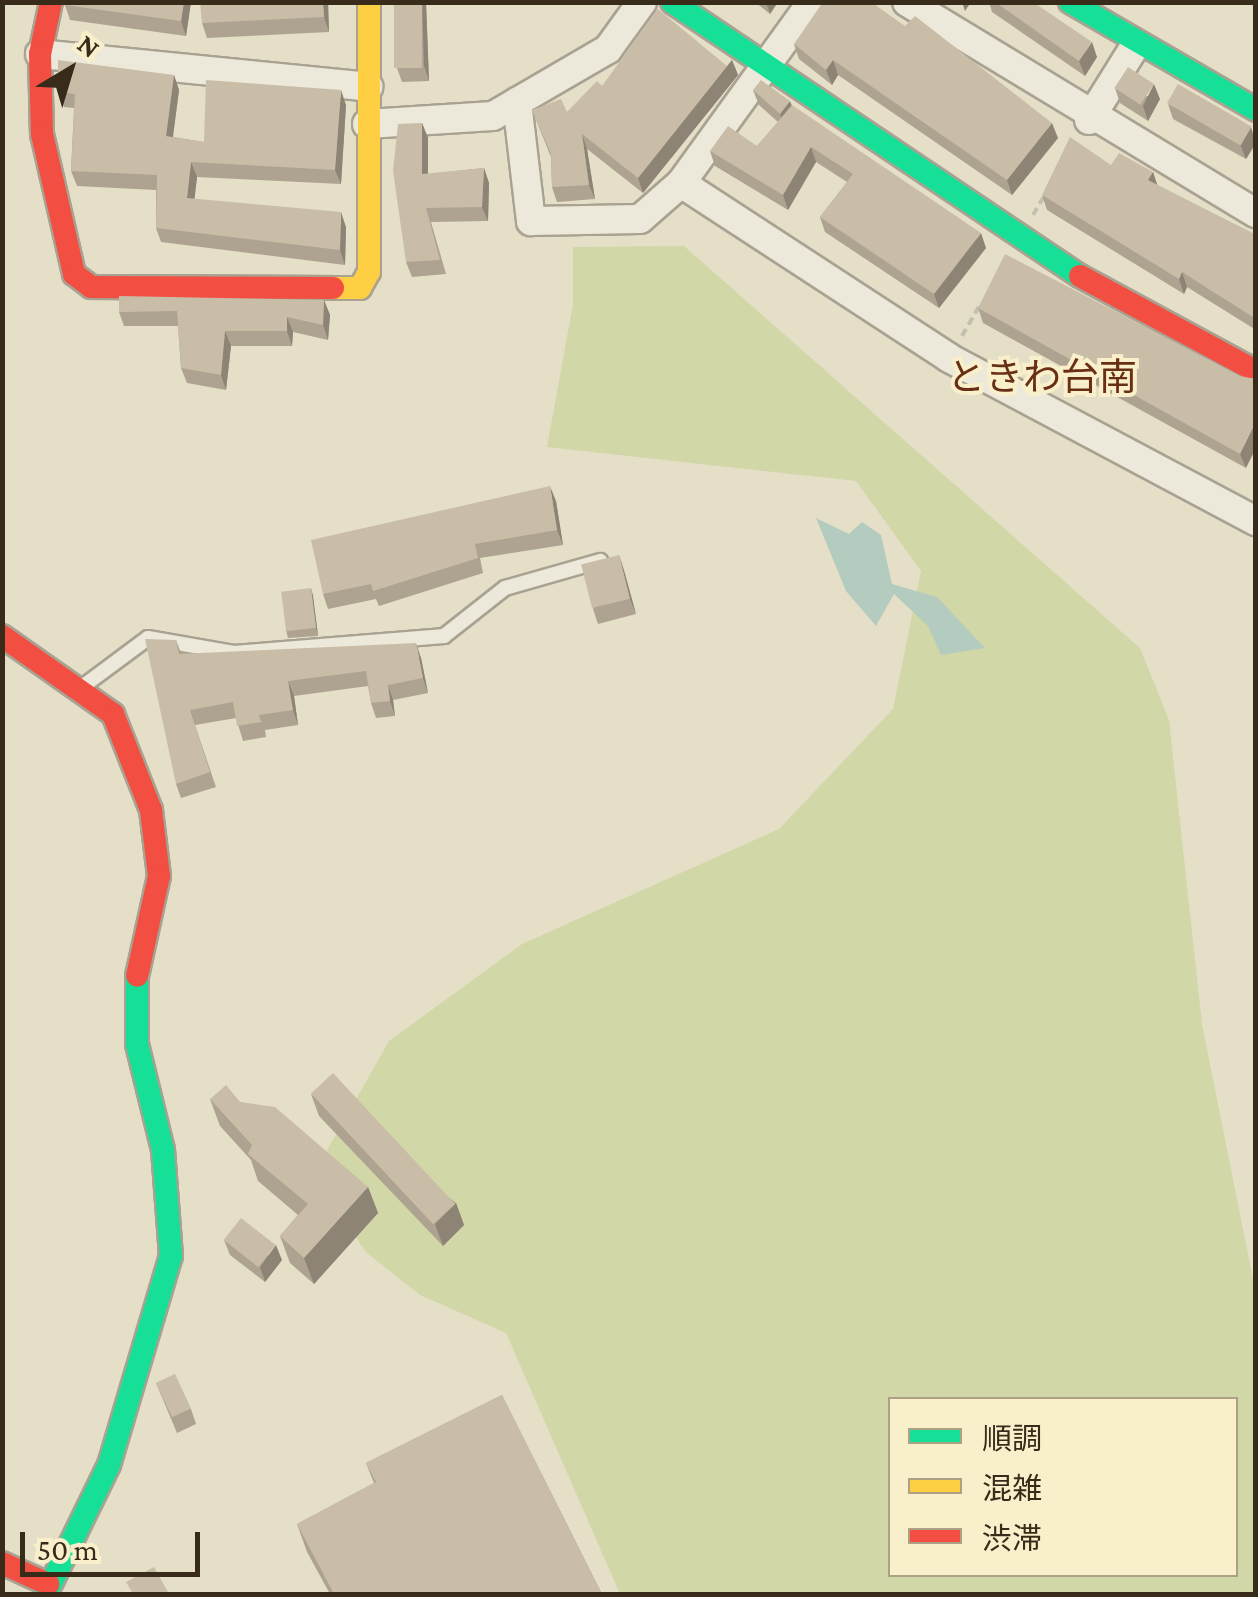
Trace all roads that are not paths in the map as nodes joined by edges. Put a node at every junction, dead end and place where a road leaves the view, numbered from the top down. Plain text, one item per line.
1 (52, 2) edge
2 (369, 2) edge
3 (642, 2) edge
4 (672, 2) edge
5 (812, 2) edge
6 (907, 2) edge
7 (1070, 2) edge
8 (1136, 46) junction
9 (40, 54) junction
10 (764, 71) junction
11 (368, 87) junction
12 (517, 102) junction
13 (1256, 110) edge
14 (1089, 120) junction
15 (367, 124) junction
16 (682, 184) junction
17 (1256, 213) edge
18 (1256, 370) edge
19 (1256, 521) edge
20 (610, 558) edge
21 (2, 636) edge
22 (82, 688) junction
23 (2, 1563) edge
24 (47, 1589) edge

1 - 9 street
2 - 11 street
3 - 12 street
4 - 10 street
5 - 10 street
6 - 14 street
7 - 8 street
8 - 13 street
8 - 14 street
9 - 11 street
9 - 15 street
10 - 16 street
10 - 18 street
11 - 15 street
12 - 15 street
12 - 16 street
14 - 17 street
16 - 19 street
20 - 22 lane
21 - 22 street
22 - 24 street
23 - 24 street

